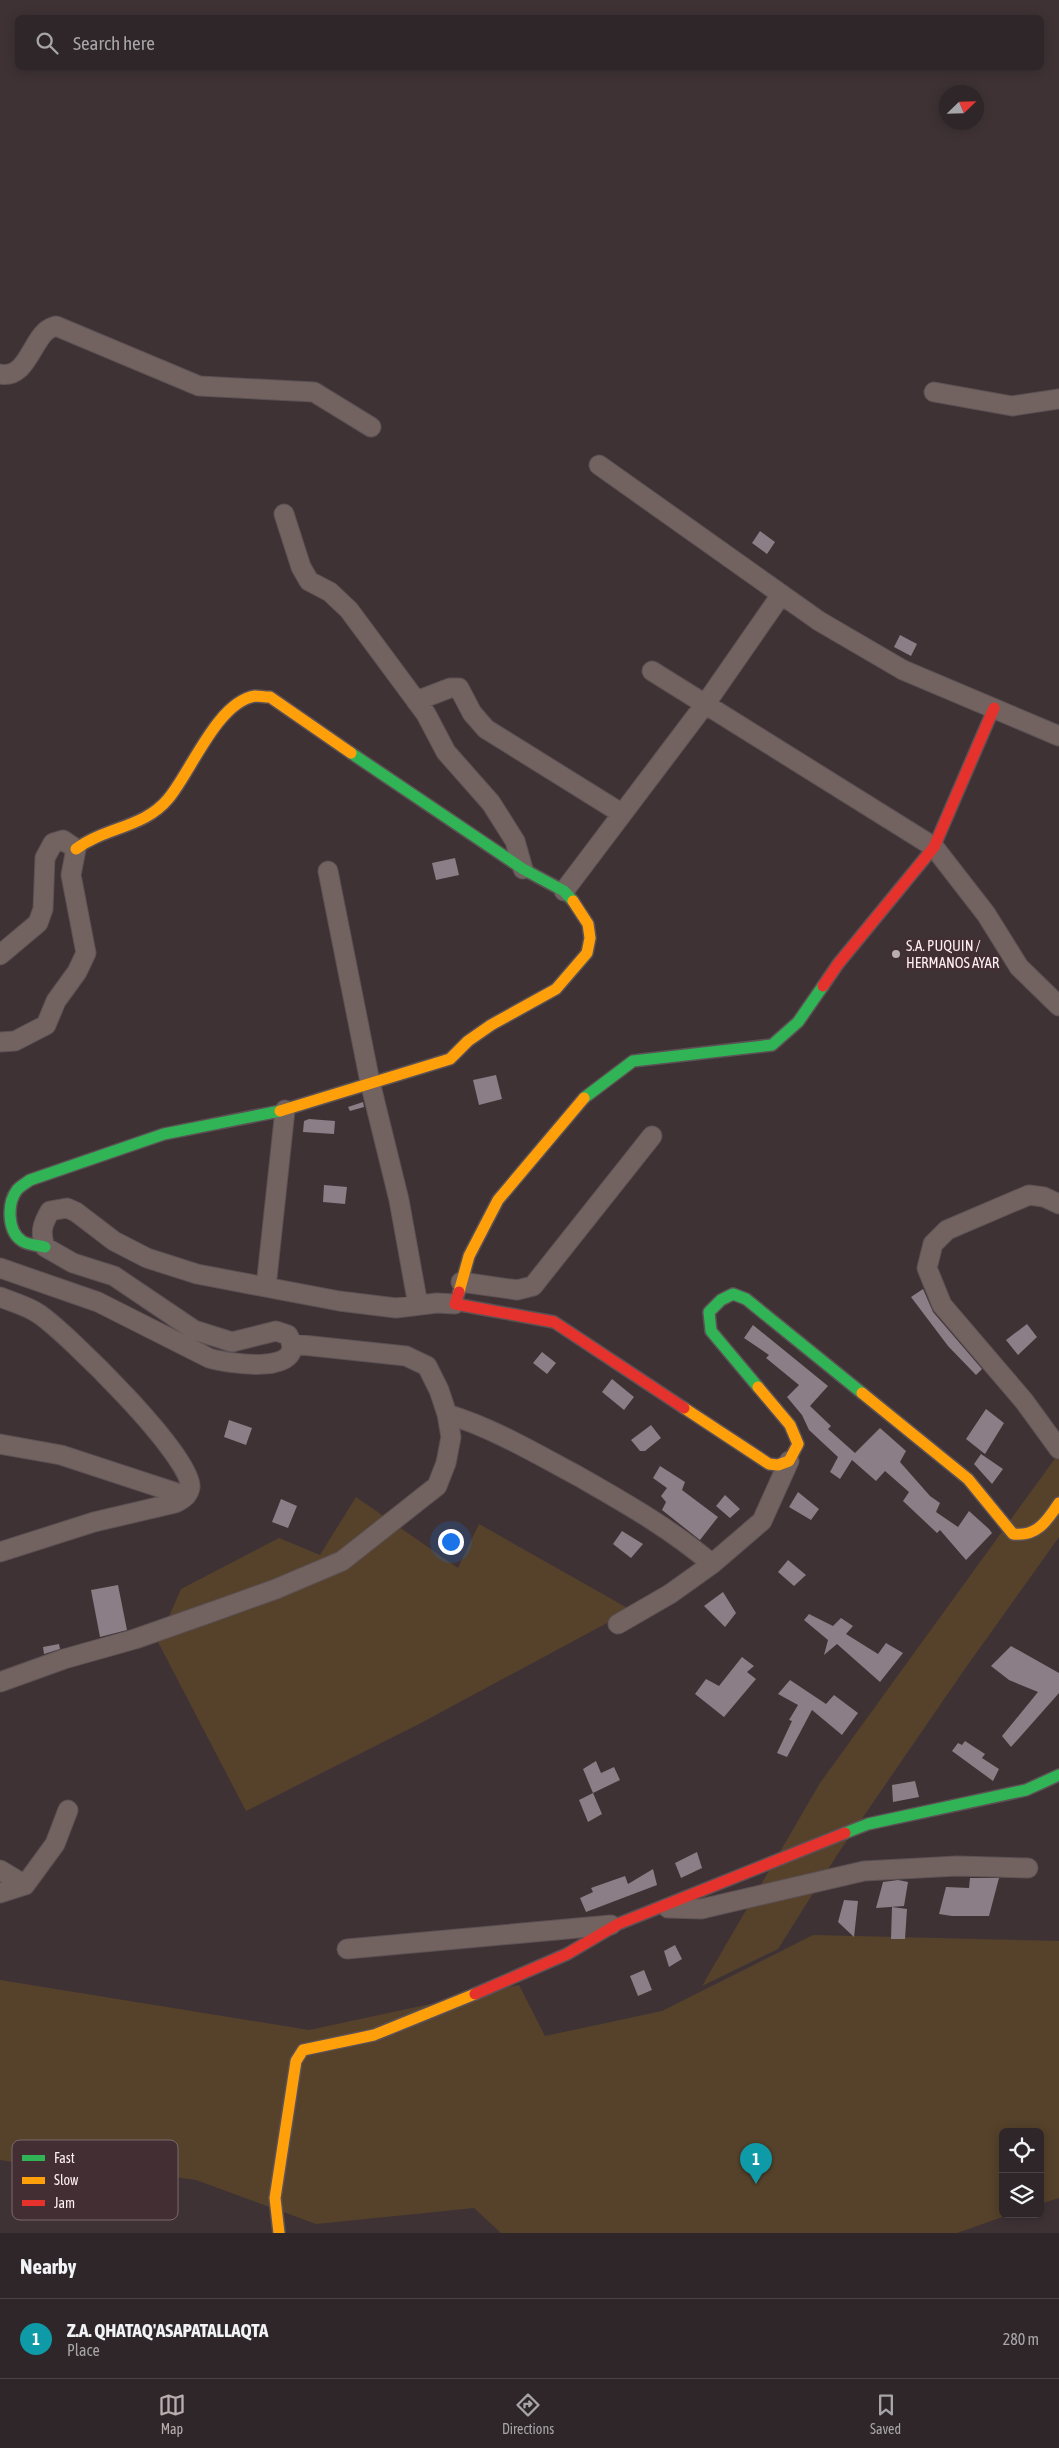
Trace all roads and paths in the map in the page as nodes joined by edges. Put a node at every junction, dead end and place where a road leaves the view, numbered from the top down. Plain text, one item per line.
1 (0, 374) edge
2 (934, 392) dead end
3 (1059, 399) edge
4 (372, 427) dead end
5 (599, 465) dead end
6 (284, 514) dead end
7 (781, 595) junction
8 (652, 671) dead end
9 (416, 701) junction
10 (706, 703) junction
11 (994, 708) junction
12 (1059, 736) edge
13 (621, 813) junction
14 (934, 847) junction
15 (76, 849) junction
16 (523, 869) junction
17 (328, 871) dead end
18 (564, 890) junction
19 (0, 955) edge
20 (1059, 1006) edge
21 (0, 1042) edge
22 (370, 1082) junction
23 (285, 1110) junction
24 (652, 1136) dead end
25 (1059, 1204) edge
26 (45, 1247) junction
27 (0, 1268) edge
28 (461, 1282) junction
29 (266, 1287) junction
30 (0, 1297) edge
31 (455, 1304) junction
32 (418, 1305) junction
33 (293, 1344) junction
34 (447, 1414) junction
35 (0, 1444) edge
36 (1059, 1449) edge
37 (789, 1462) junction
38 (186, 1496) junction
39 (1059, 1502) edge
40 (0, 1552) edge
41 (712, 1564) junction
42 (618, 1624) dead end
43 (0, 1682) edge
44 (1059, 1775) edge
45 (68, 1810) dead end
46 (1028, 1868) dead end
47 (0, 1870) edge
48 (25, 1885) junction
49 (0, 1894) edge
50 (660, 1908) junction
51 (618, 1924) junction
52 (347, 1949) dead end
53 (278, 2233) edge

1 - 4 street
2 - 3 street
5 - 7 street
6 - 9 street
7 - 10 street
7 - 11 street
8 - 10 street
9 - 13 street
9 - 16 street
10 - 13 street
10 - 14 street
11 - 12 street
11 - 14 street
13 - 18 street
14 - 20 street
14 - 28 street
15 - 16 street
15 - 19 street
15 - 21 street
16 - 18 street
17 - 22 street
18 - 22 street
22 - 23 street
22 - 32 street
23 - 26 street
23 - 29 street
24 - 28 street
25 - 36 street
26 - 29 street
26 - 33 street
27 - 33 street
28 - 31 street
29 - 32 street
30 - 38 street
31 - 32 street
31 - 37 street
33 - 34 street
34 - 41 street
34 - 43 street
35 - 38 street
37 - 39 street
37 - 41 street
38 - 40 street
41 - 42 street
44 - 50 street
45 - 48 street
46 - 50 street
47 - 48 street
48 - 49 street
50 - 51 street
51 - 52 street
51 - 53 street

